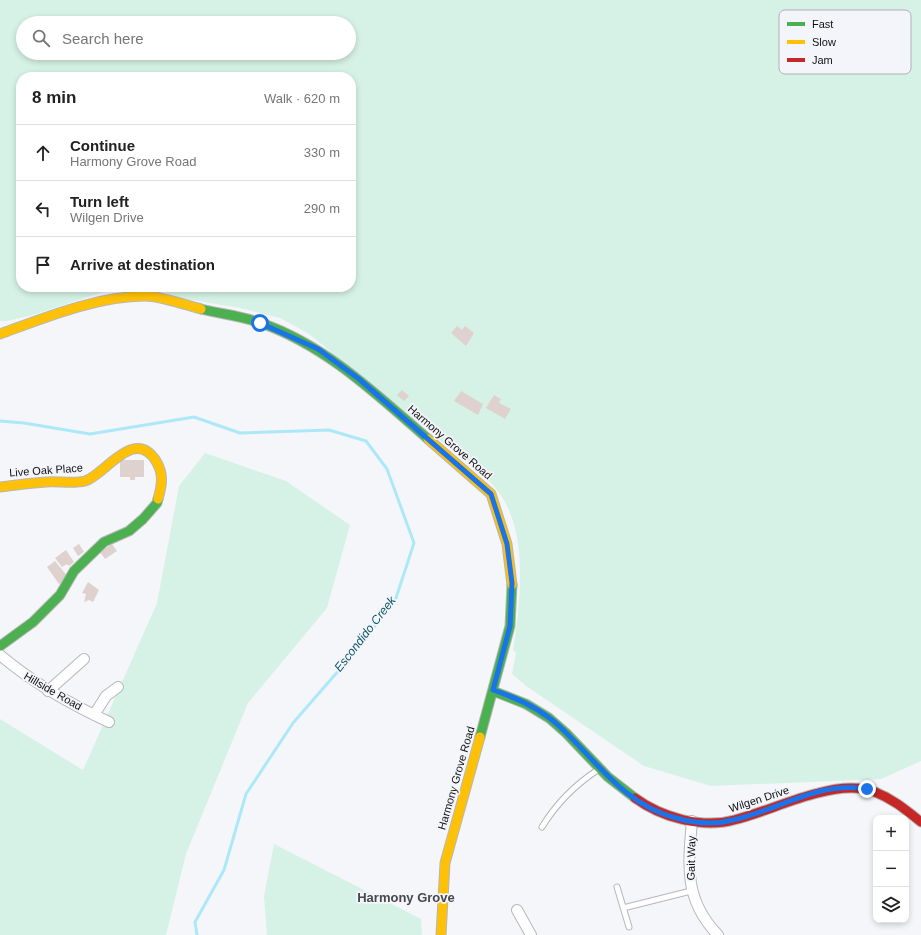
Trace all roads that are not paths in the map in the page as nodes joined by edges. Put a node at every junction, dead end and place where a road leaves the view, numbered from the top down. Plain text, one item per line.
1 (0, 334) edge
2 (0, 487) edge
3 (0, 646) edge
4 (0, 655) edge
5 (84, 659) dead end
6 (118, 687) dead end
7 (493, 690) junction
8 (48, 691) junction
9 (94, 715) junction
10 (109, 722) dead end
11 (600, 769) junction
12 (692, 821) junction
13 (921, 822) edge
14 (542, 827) dead end
15 (617, 887) dead end
16 (691, 891) junction
17 (623, 908) junction
18 (518, 910) dead end
19 (629, 927) dead end
20 (441, 935) edge
21 (531, 935) edge
22 (718, 935) edge

1 - 7 main road, Harmony Grove Road
2 - 3 main road, Live Oak Place
4 - 8 street, Hillside Road
5 - 8 street
6 - 9 street
7 - 11 main road, Wilgen Drive
7 - 20 main road, Harmony Grove Road
8 - 9 street, Hillside Road
9 - 10 street, Hillside Road
11 - 12 main road, Wilgen Drive
11 - 14 lane
12 - 13 main road, Wilgen Drive
12 - 16 street, Gait Way
15 - 17 lane
16 - 17 lane
16 - 22 street, Gait Way
17 - 19 lane
18 - 21 street

